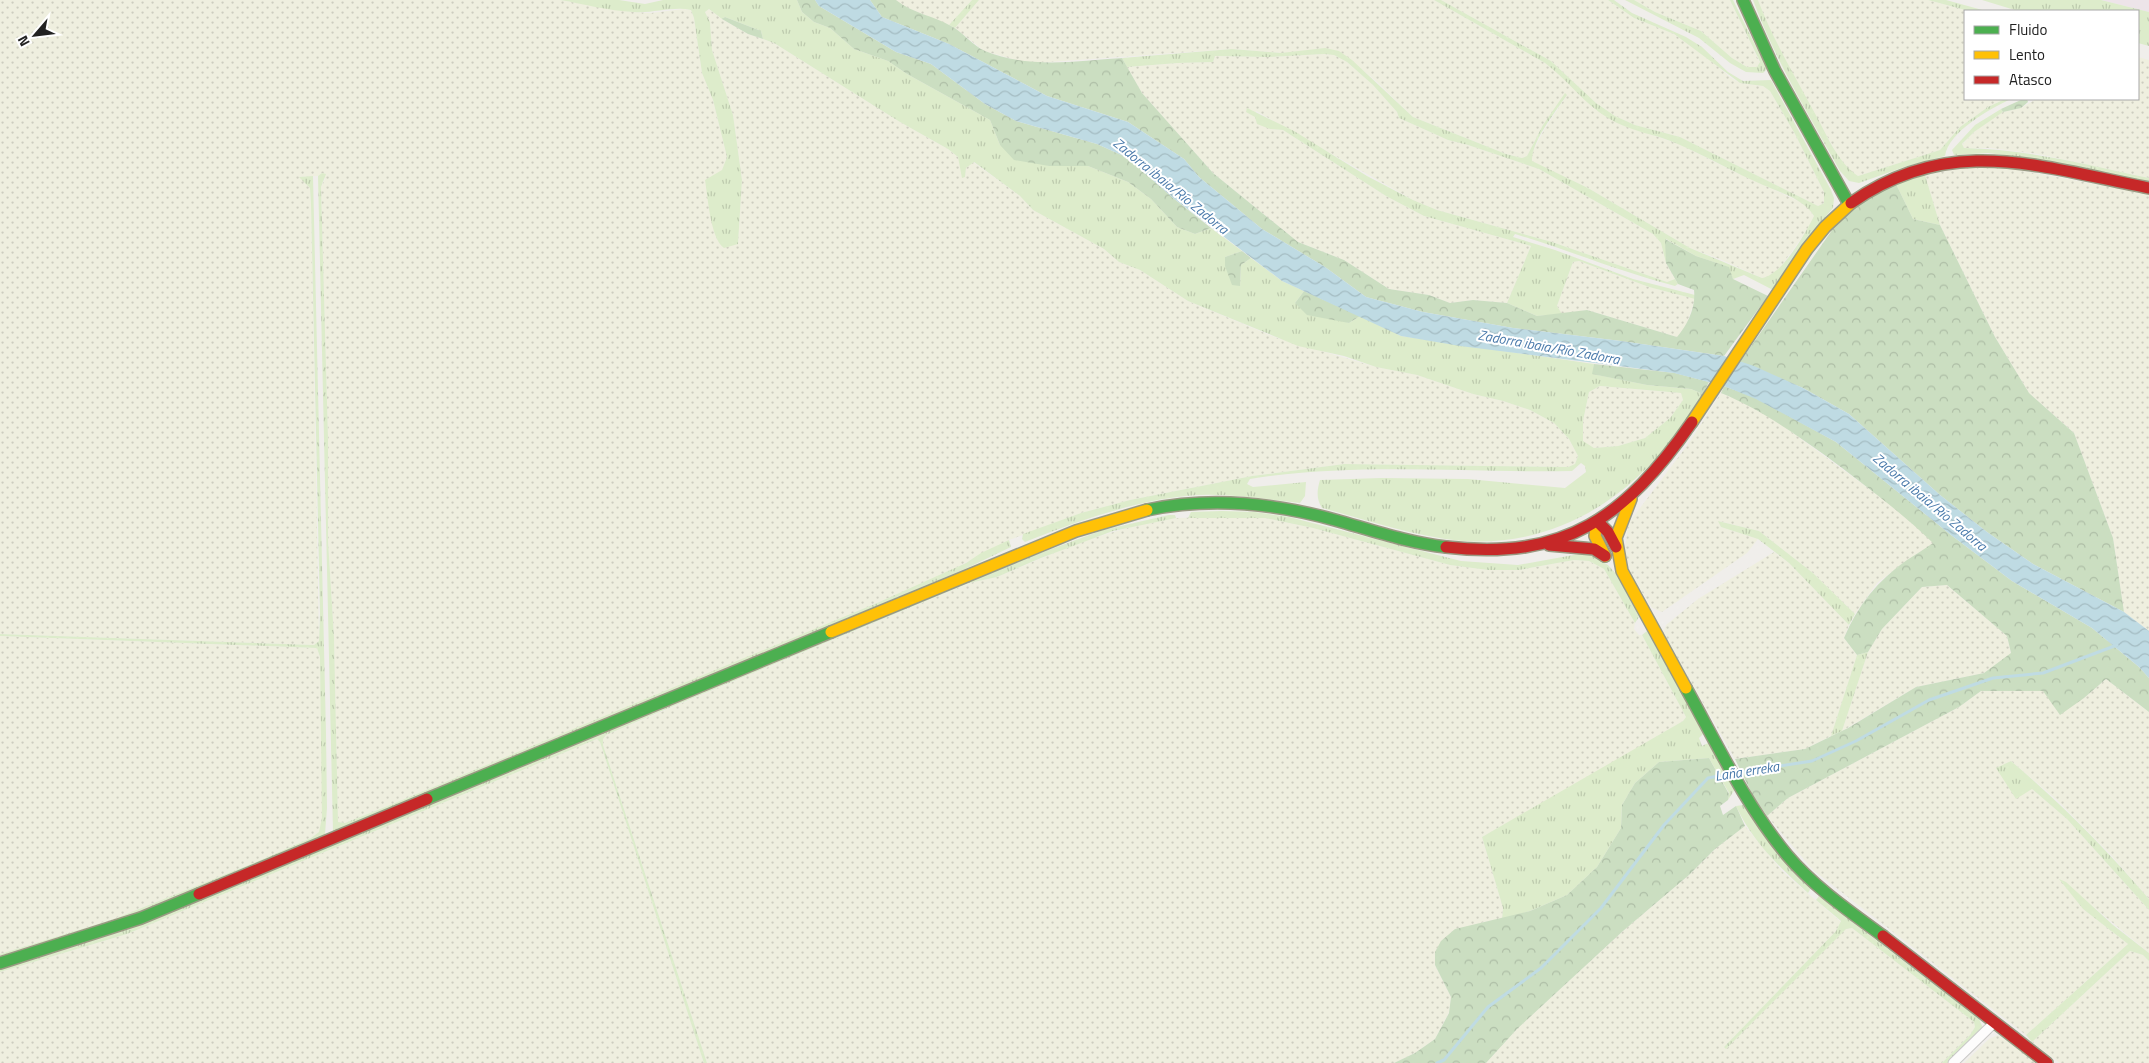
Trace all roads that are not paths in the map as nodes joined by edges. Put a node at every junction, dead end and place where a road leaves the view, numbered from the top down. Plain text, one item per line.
1 (1743, 0) edge
2 (2149, 188) edge
3 (1849, 204) junction
4 (1632, 497) junction
5 (1597, 521) junction
6 (1539, 545) junction
7 (1617, 551) junction
8 (1605, 556) junction
9 (1622, 571) junction
10 (0, 963) edge
11 (1994, 1023) junction
12 (1953, 1063) edge
13 (2047, 1063) edge

1 - 3 street
2 - 3 street
3 - 4 street
4 - 5 street
4 - 7 street
5 - 6 street
5 - 7 street
5 - 8 street
6 - 8 street
6 - 10 street
7 - 9 street
8 - 9 street
9 - 11 street
11 - 12 street
11 - 13 street

